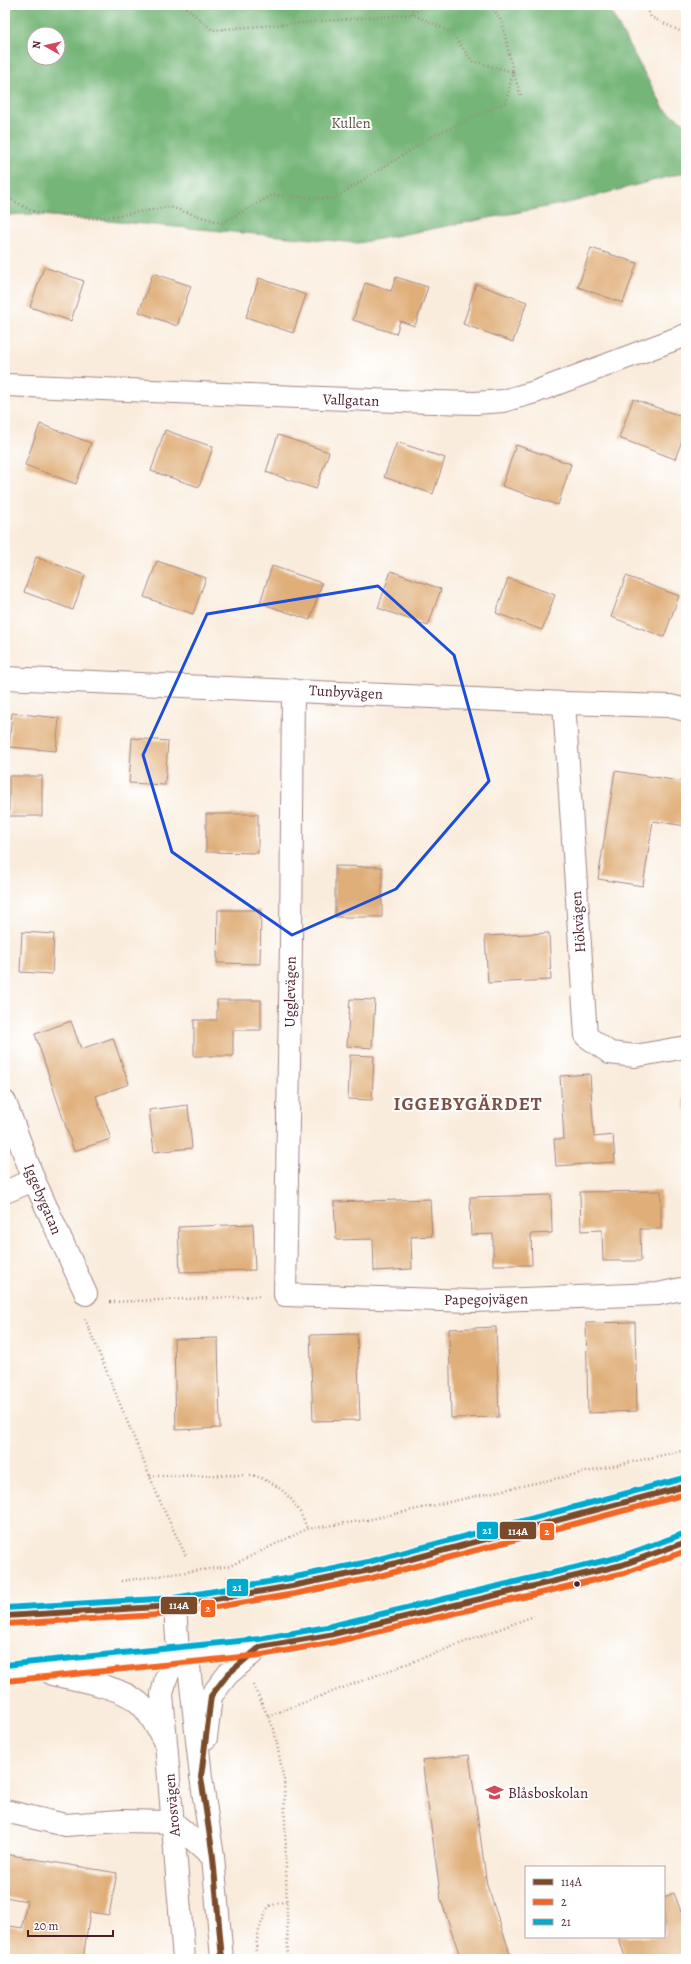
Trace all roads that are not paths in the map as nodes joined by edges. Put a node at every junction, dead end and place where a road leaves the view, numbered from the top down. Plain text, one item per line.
1 (686, 335) edge
2 (5, 385) edge
3 (5, 678) edge
4 (293, 690) junction
5 (564, 703) junction
6 (686, 710) edge
7 (686, 1048) edge
8 (5, 1102) edge
9 (34, 1180) junction
10 (5, 1192) edge
11 (686, 1288) edge
12 (285, 1295) joint
13 (83, 1299) road end
14 (686, 1486) edge
15 (686, 1542) edge
16 (175, 1606) junction
17 (5, 1616) edge
18 (260, 1647) junction
19 (178, 1654) junction
20 (38, 1671) junction
21 (5, 1673) edge
22 (167, 1748) junction
23 (201, 1777) junction
24 (5, 1811) edge
25 (173, 1822) junction
26 (213, 1857) junction
27 (184, 1959) edge
28 (222, 1959) edge

1 - 2 street, Vallgatan
3 - 4 street, Tunbyvägen
4 - 5 street, Tunbyvägen
4 - 12 street, Ugglevägen
5 - 6 street, Tunbyvägen
5 - 7 street, Hökvägen
8 - 9 street, Iggebygatan
9 - 10 street
9 - 13 street, Iggebygatan
11 - 12 street, Papegojvägen
14 - 16 street
15 - 18 street
16 - 17 street
16 - 19 street
18 - 19 street
18 - 23 street
19 - 20 street
19 - 22 street, Arosvägen
19 - 23 street, Arosvägen
20 - 21 street
20 - 22 street
22 - 25 street, Arosvägen
23 - 26 street, Arosvägen
24 - 25 street
25 - 26 street
25 - 27 street, Arosvägen
26 - 28 street, Arosvägen

